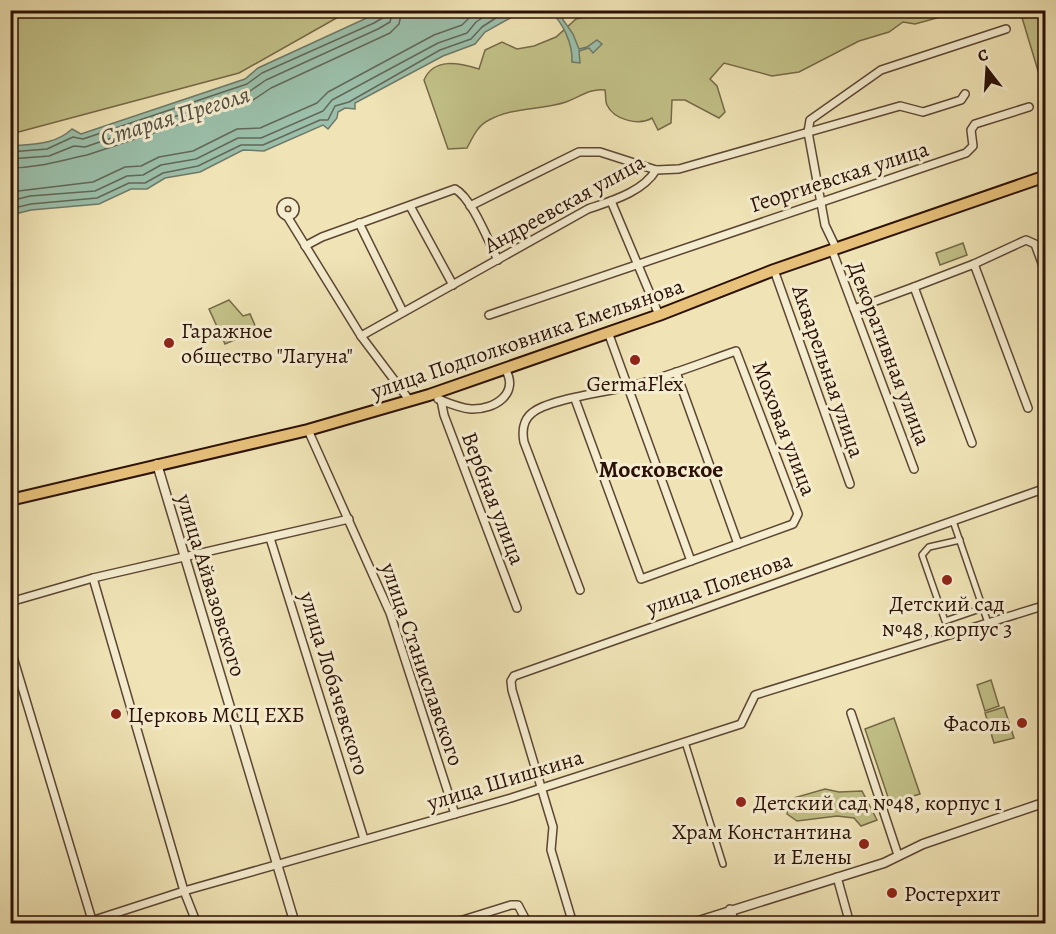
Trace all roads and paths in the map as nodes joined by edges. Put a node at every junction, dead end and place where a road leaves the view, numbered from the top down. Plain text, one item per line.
1 (1006, 29) dead end
2 (965, 94) dead end
3 (1029, 106) dead end
4 (808, 132) junction
5 (656, 170) junction
6 (1046, 177) edge
7 (821, 200) junction
8 (611, 201) junction
9 (410, 206) junction
10 (470, 206) junction
11 (287, 216) dead end
12 (359, 223) junction
13 (306, 246) junction
14 (834, 249) junction
15 (498, 260) junction
16 (638, 263) junction
17 (974, 264) junction
18 (774, 270) junction
19 (1046, 274) edge
20 (453, 285) junction
21 (914, 287) junction
22 (854, 309) junction
23 (403, 312) junction
24 (489, 315) dead end
25 (659, 315) junction
26 (608, 332) junction
27 (361, 336) junction
28 (505, 369) junction
29 (676, 372) junction
30 (628, 387) junction
31 (429, 395) junction
32 (575, 399) junction
33 (441, 400) junction
34 (410, 401) junction
35 (1028, 408) dead end
36 (308, 430) junction
37 (972, 443) dead end
38 (157, 464) junction
39 (914, 469) dead end
40 (850, 484) dead end
41 (1046, 488) edge
42 (10, 500) edge
43 (349, 519) junction
44 (954, 521) junction
45 (270, 538) junction
46 (960, 540) junction
47 (738, 544) junction
48 (185, 558) junction
49 (691, 561) junction
50 (93, 578) junction
51 (579, 590) dead end
52 (10, 602) edge
53 (1046, 605) edge
54 (517, 608) dead end
55 (983, 608) junction
56 (988, 623) junction
57 (10, 647) edge
58 (851, 713) dead end
59 (685, 742) junction
60 (542, 786) junction
61 (1046, 802) edge
62 (455, 814) junction
63 (364, 839) junction
64 (898, 855) junction
65 (723, 864) dead end
66 (277, 865) junction
67 (837, 877) junction
68 (184, 891) junction
69 (730, 909) junction
70 (92, 920) junction
71 (82, 924) edge
72 (196, 924) edge
73 (295, 924) edge
74 (450, 924) edge
75 (528, 924) edge
76 (573, 924) edge
77 (689, 924) edge
78 (736, 924) edge
79 (850, 924) edge

1 - 4 street
2 - 4 street, Андреевская улица
3 - 7 street, Георгиевская улица
4 - 5 street, Андреевская улица
4 - 7 street, Декоративная улица
5 - 8 street, Андреевская улица
5 - 10 street
6 - 14 main road, улица Подполковника Емельянова
7 - 14 street, Декоративная улица
7 - 16 street, Георгиевская улица
8 - 15 street, Андреевская улица
8 - 16 street
9 - 10 street
9 - 12 street
9 - 20 street
10 - 15 street
11 - 13 street
12 - 13 street
12 - 23 street
13 - 27 street
14 - 18 main road, улица Подполковника Емельянова
14 - 22 street, Декоративная улица
15 - 20 street, Андреевская улица
16 - 24 street, Георгиевская улица
16 - 25 street
17 - 19 street
17 - 21 street
17 - 35 street
18 - 25 main road, улица Подполковника Емельянова
18 - 40 street, Акварельная улица
20 - 23 street, Андреевская улица
21 - 22 street
21 - 37 street
22 - 39 street, Декоративная улица
23 - 27 street, Андреевская улица
25 - 26 main road, улица Подполковника Емельянова
26 - 28 main road, улица Подполковника Емельянова
26 - 30 street
27 - 34 street
28 - 31 main road, улица Подполковника Емельянова
28 - 33 street
29 - 30 street, Моховая улица
29 - 47 street
29 - 47 street, Моховая улица
30 - 32 street, Моховая улица
30 - 49 street
31 - 33 street
31 - 34 main road, улица Подполковника Емельянова
32 - 49 street, Моховая улица
32 - 51 street, Моховая улица
33 - 54 street, Вербная улица
34 - 36 main road, улица Подполковника Емельянова
36 - 38 main road, улица Подполковника Емельянова
36 - 43 street, улица Станиславского
38 - 42 main road, улица Подполковника Емельянова
38 - 48 street, улица Айвазовского
41 - 44 street, улица Поленова
43 - 45 street
43 - 62 street, улица Станиславского
44 - 46 street
44 - 60 street, улица Поленова
45 - 48 street
45 - 63 street, улица Лобачевского
46 - 55 street
46 - 55 street
47 - 49 street, Моховая улица
48 - 50 street
48 - 66 street, улица Айвазовского
50 - 52 street
50 - 68 street
53 - 56 street, улица Шишкина
55 - 56 street
56 - 59 street, улица Шишкина
57 - 70 street
58 - 64 street
59 - 60 street, улица Шишкина
59 - 65 street
60 - 62 street, улица Шишкина
60 - 76 street, улица Поленова
61 - 64 street
62 - 63 street, улица Шишкина
63 - 66 street, улица Шишкина
64 - 67 street
66 - 68 street, улица Шишкина
66 - 73 street, улица Айвазовского
67 - 69 street
67 - 79 street
68 - 70 street, улица Шишкина
68 - 72 street
69 - 77 street
69 - 78 street
70 - 71 street, улица Шишкина
74 - 75 street

